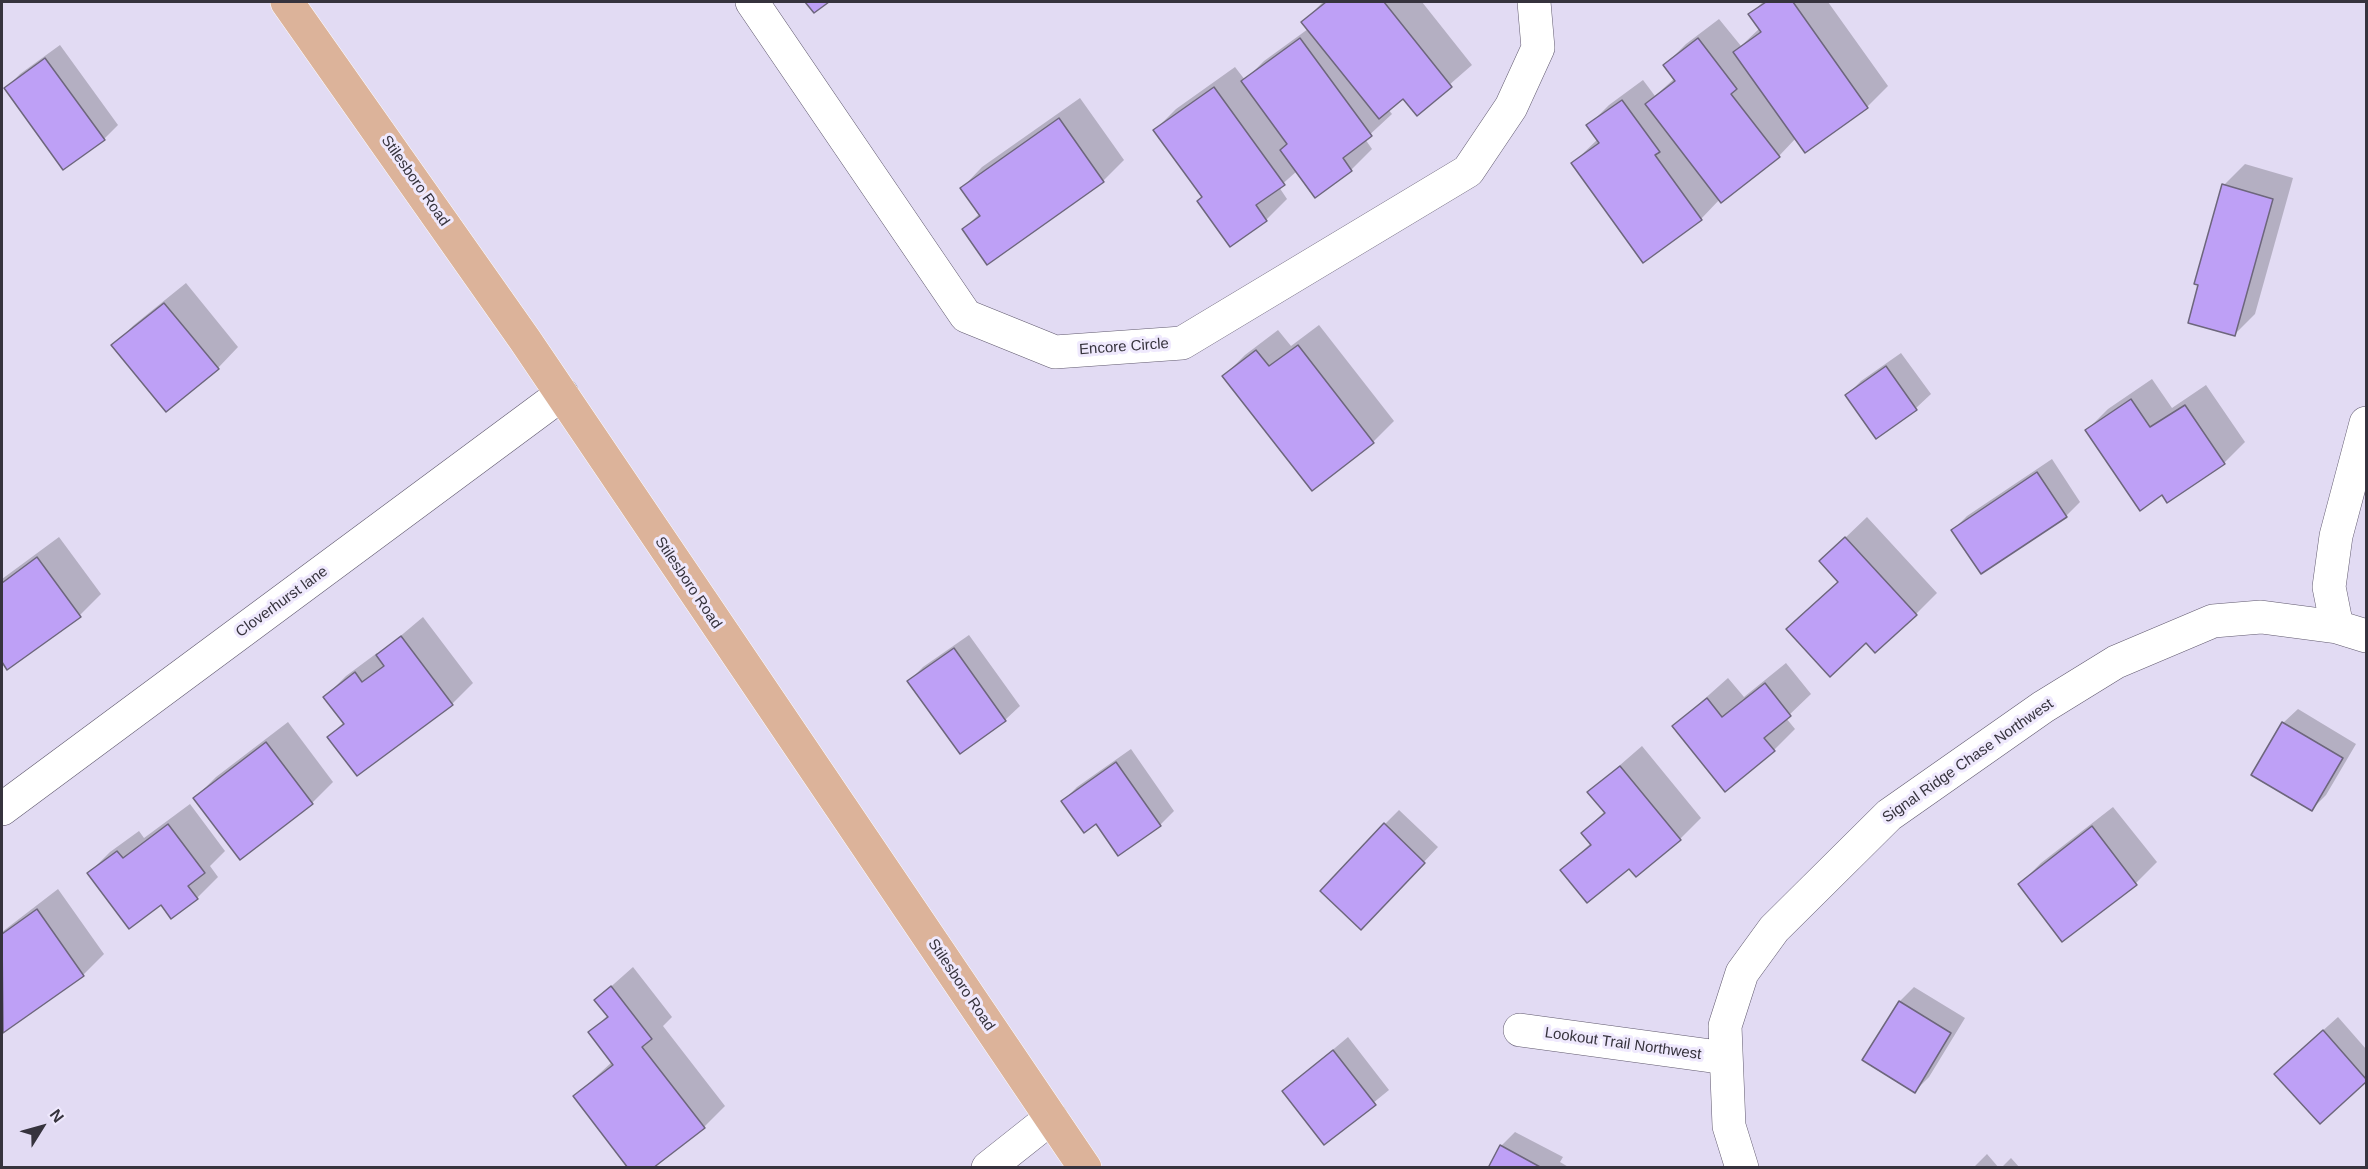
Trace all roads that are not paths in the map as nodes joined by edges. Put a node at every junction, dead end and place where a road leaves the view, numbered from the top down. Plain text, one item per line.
1 (287, 2) edge
2 (752, 2) edge
3 (1534, 2) edge
4 (562, 394) junction
5 (2367, 423) edge
6 (2352, 631) edge
7 (2, 809) edge
8 (1520, 1030) dead end
9 (1726, 1058) junction
10 (1051, 1118) junction
11 (988, 1167) edge
12 (1085, 1167) edge
13 (1742, 1167) edge

1 - 4 main road, Stilesboro Road
2 - 3 street, Encore Circle
4 - 7 street, Cloverhurst lane
4 - 10 main road, Stilesboro Road
5 - 6 street
6 - 9 street, Signal Ridge Chase Northwest
8 - 9 street, Lookout Trail Northwest
9 - 13 street, Signal Ridge Chase Northwest
10 - 11 street
10 - 12 main road, Stilesboro Road

